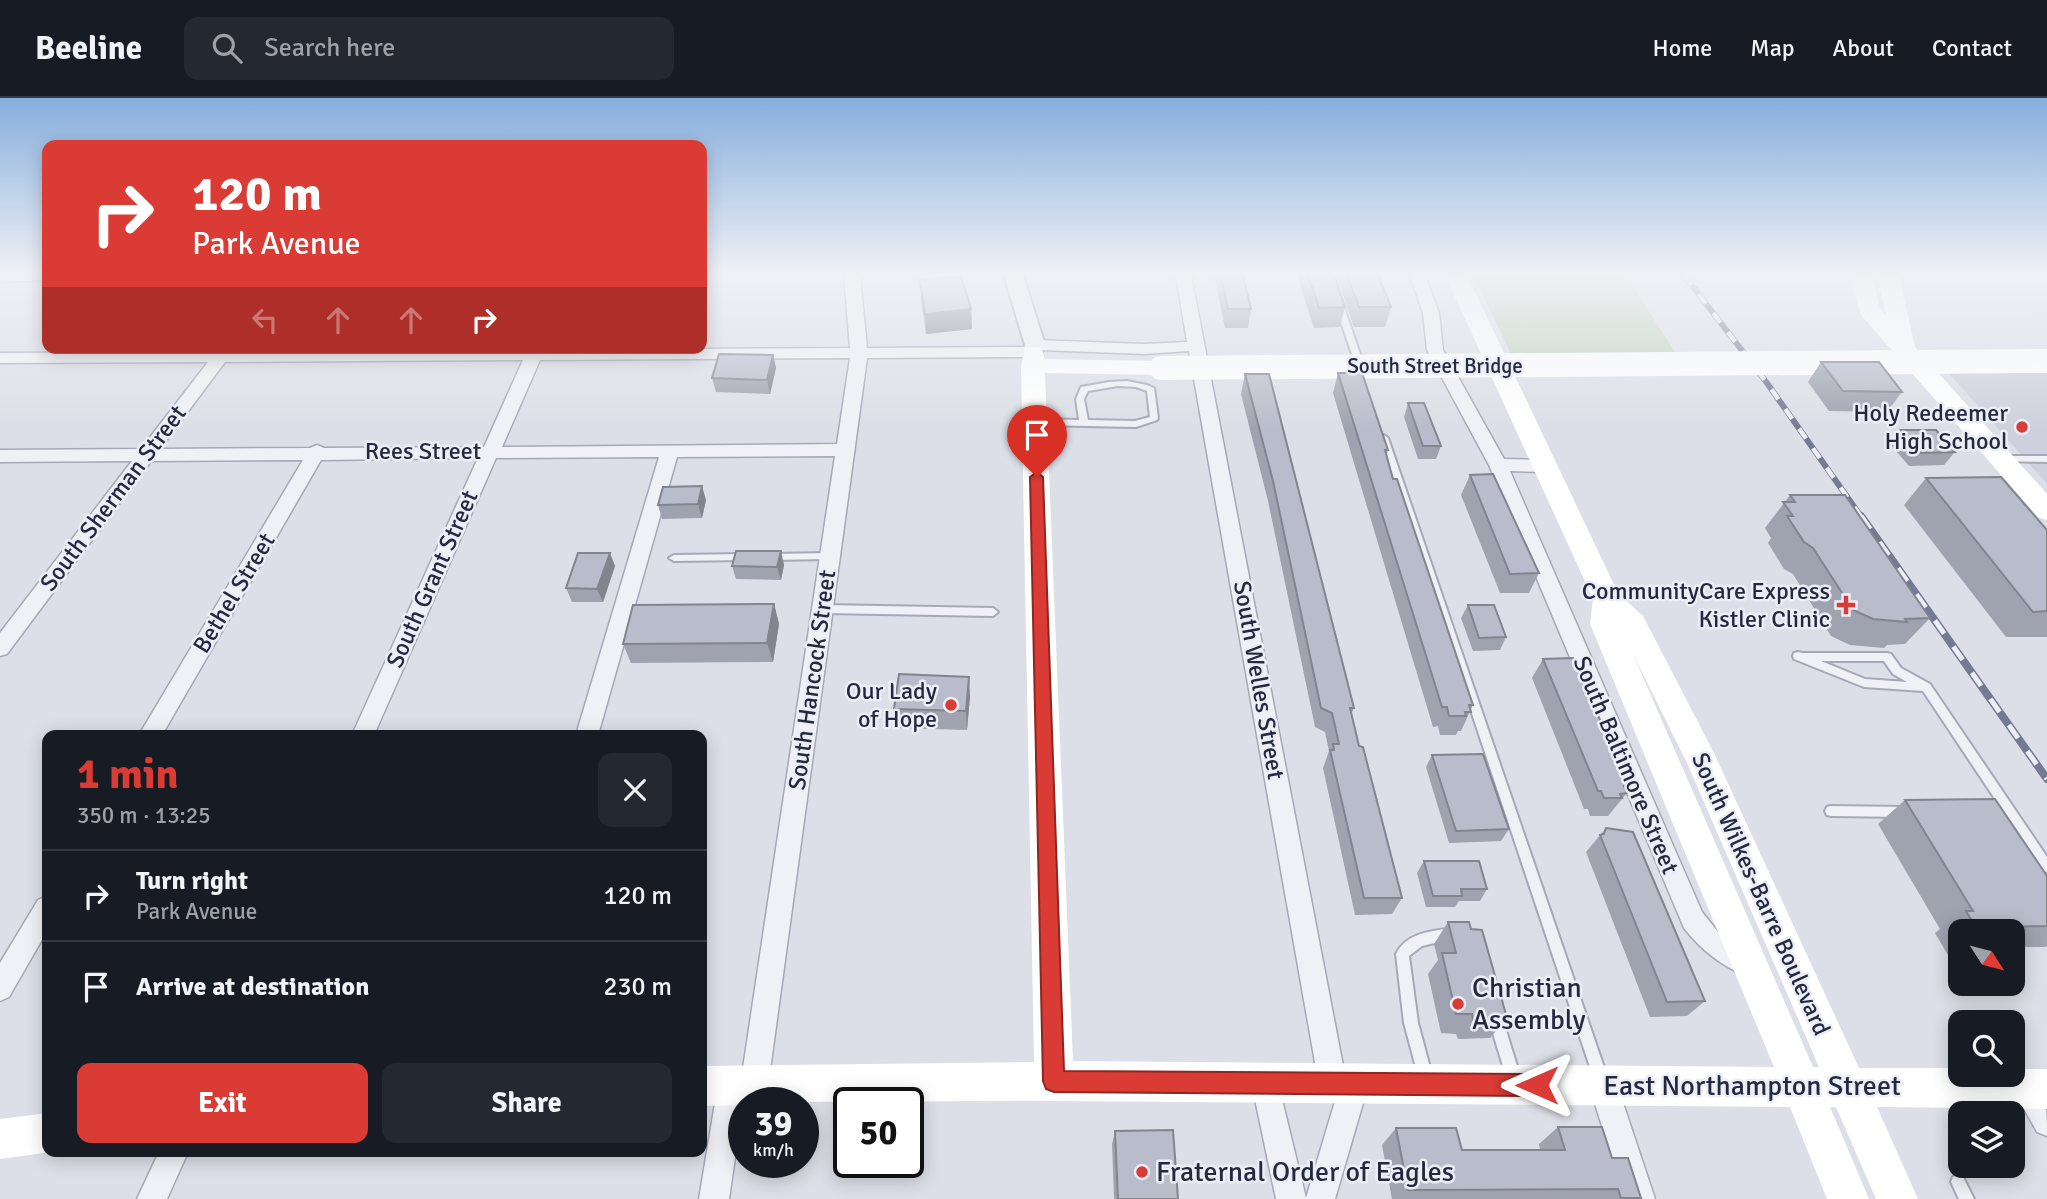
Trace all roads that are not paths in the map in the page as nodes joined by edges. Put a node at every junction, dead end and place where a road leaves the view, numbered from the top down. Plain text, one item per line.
1 (857, 326) edge
2 (1027, 326) edge
3 (1193, 326) edge
4 (1346, 326) edge
5 (1433, 326) edge
6 (1481, 326) edge
7 (1884, 326) edge
8 (1899, 326) edge
9 (1197, 346) junction
10 (1904, 347) junction
11 (707, 353) edge
12 (149, 354) edge
13 (222, 354) edge
14 (535, 354) edge
15 (859, 354) junction
16 (1034, 354) junction
17 (0, 358) edge
18 (2047, 361) edge
19 (1364, 380) edge
20 (1035, 422) junction
21 (1084, 423) junction
22 (1382, 432) edge
23 (489, 450) junction
24 (670, 450) junction
25 (845, 450) junction
26 (317, 451) junction
27 (146, 454) junction
28 (0, 456) edge
29 (2002, 459) junction
30 (2047, 459) edge
31 (1498, 465) junction
32 (1546, 466) junction
33 (2047, 511) edge
34 (830, 556) junction
35 (674, 558) dead end
36 (1607, 599) junction
37 (823, 609) junction
38 (993, 612) dead end
39 (0, 648) edge
40 (1926, 687) junction
41 (153, 730) edge
42 (365, 730) edge
43 (588, 730) edge
44 (1633, 784) junction
45 (1680, 795) junction
46 (1831, 811) dead end
47 (1922, 812) edge
48 (2047, 867) edge
49 (42, 917) edge
50 (1466, 934) edge
51 (1749, 965) junction
52 (0, 988) edge
53 (1492, 1005) edge
54 (1054, 1081) junction
55 (729, 1085) edge
56 (1266, 1085) junction
57 (1344, 1085) junction
58 (1427, 1085) junction
59 (1516, 1085) junction
60 (1603, 1085) junction
61 (1800, 1086) junction
62 (1847, 1087) junction
63 (2037, 1088) edge
64 (2047, 1122) edge
65 (42, 1134) edge
66 (0, 1139) edge
67 (172, 1157) edge
68 (1958, 1182) dead end
69 (152, 1199) edge
70 (714, 1199) edge
71 (1291, 1199) edge
72 (1320, 1199) edge
73 (1640, 1199) edge
74 (1848, 1199) edge
75 (1896, 1199) edge
76 (1967, 1199) edge

1 - 15 street, South Hancock Street
2 - 16 street
3 - 9 street, South Welles Street
4 - 19 lane
5 - 31 street, South Baltimore Street
6 - 32 main road, South Wilkes-Barre Boulevard
7 - 10 main road
8 - 10 main road
9 - 16 street
9 - 57 street, South Welles Street
10 - 29 main road
11 - 15 street
12 - 17 street
13 - 27 street, South Sherman Street
14 - 23 street, South Grant Street
15 - 16 street
15 - 25 street, South Hancock Street
16 - 18 main road, South Street Bridge, bridge
16 - 20 main road
20 - 21 lane
20 - 54 main road
21 - 21 lane
22 - 60 lane
23 - 24 street, Rees Street
23 - 26 street, Rees Street
23 - 42 street, South Grant Street
24 - 25 street, Rees Street
24 - 43 street
25 - 34 street, South Hancock Street
26 - 27 street, Rees Street
26 - 41 street, Bethel Street
27 - 28 street, Rees Street
27 - 39 street, South Sherman Street
29 - 30 lane
29 - 33 main road
31 - 32 street
31 - 44 street, South Baltimore Street
32 - 36 main road, South Wilkes-Barre Boulevard
34 - 35 lane
34 - 37 street, South Hancock Street
36 - 45 main road, South Wilkes-Barre Boulevard
36 - 62 main road, South Wilkes-Barre Boulevard
37 - 38 lane
37 - 55 street, South Hancock Street
40 - 40 lane
40 - 48 lane
44 - 45 street
44 - 51 street, South Baltimore Street
45 - 51 main road, South Wilkes-Barre Boulevard
46 - 47 lane
49 - 52 street
50 - 58 lane
51 - 61 main road, South Wilkes-Barre Boulevard
53 - 59 lane
54 - 55 main road, East Northampton Street
54 - 56 main road, East Northampton Street
55 - 70 street, South Hancock Street
56 - 57 main road, East Northampton Street
56 - 71 street
57 - 58 main road, East Northampton Street
57 - 72 street
58 - 59 main road, East Northampton Street
59 - 60 main road, East Northampton Street
60 - 61 main road, East Northampton Street
60 - 73 street
61 - 62 main road, East Northampton Street
61 - 74 main road, South Wilkes-Barre Boulevard
62 - 63 main road, East Northampton Street
62 - 75 main road, South Wilkes-Barre Boulevard
63 - 64 street
65 - 66 main road
67 - 69 street
68 - 76 lane

